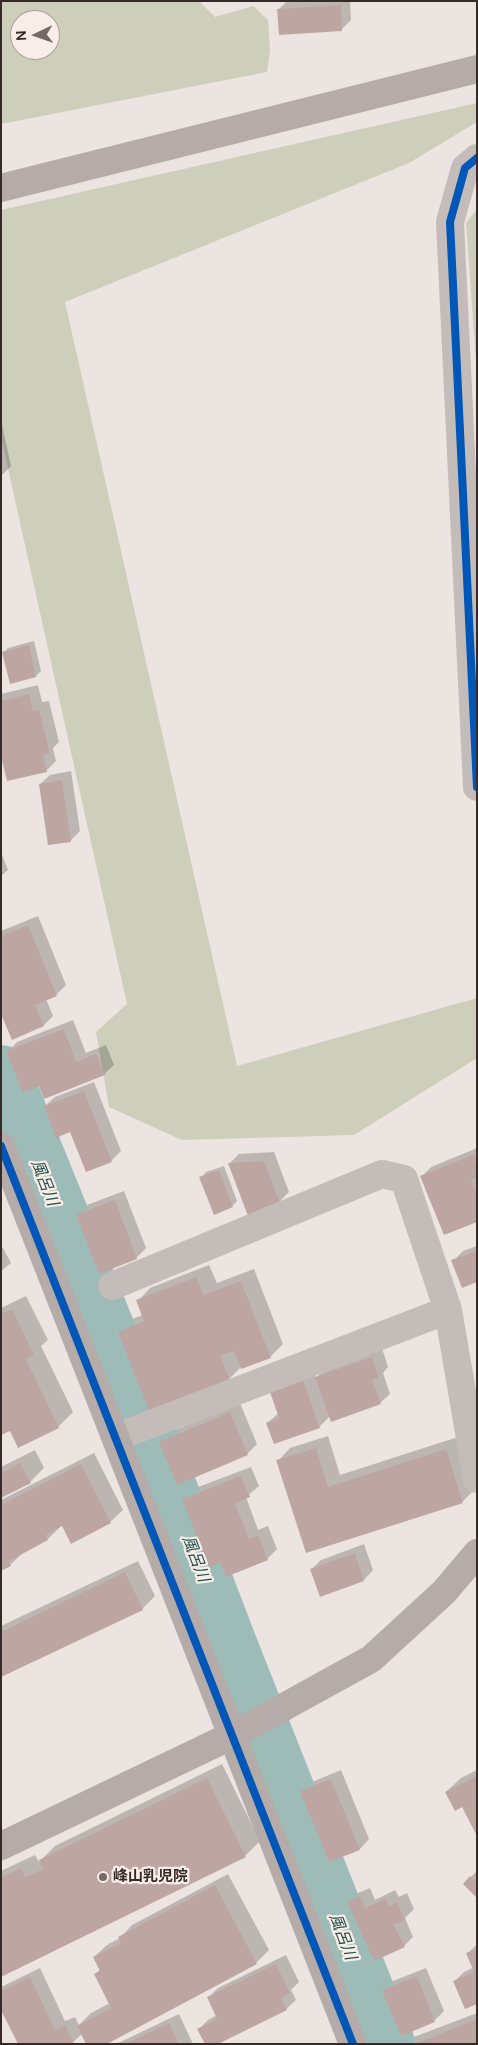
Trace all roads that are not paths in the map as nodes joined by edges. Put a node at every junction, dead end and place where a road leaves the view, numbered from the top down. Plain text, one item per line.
1 (477, 69) edge
2 (477, 158) edge
3 (1, 188) edge
4 (477, 787) edge
5 (1, 1146) edge
6 (112, 1286) dead end
7 (448, 1310) junction
8 (116, 1437) junction
9 (477, 1479) edge
10 (477, 1553) edge
11 (233, 1735) junction
12 (1, 1846) edge
13 (354, 2044) edge

1 - 3 street
2 - 4 street
5 - 8 street
6 - 7 street
7 - 8 street
7 - 9 street
8 - 11 street
10 - 11 street
11 - 12 street
11 - 13 street

